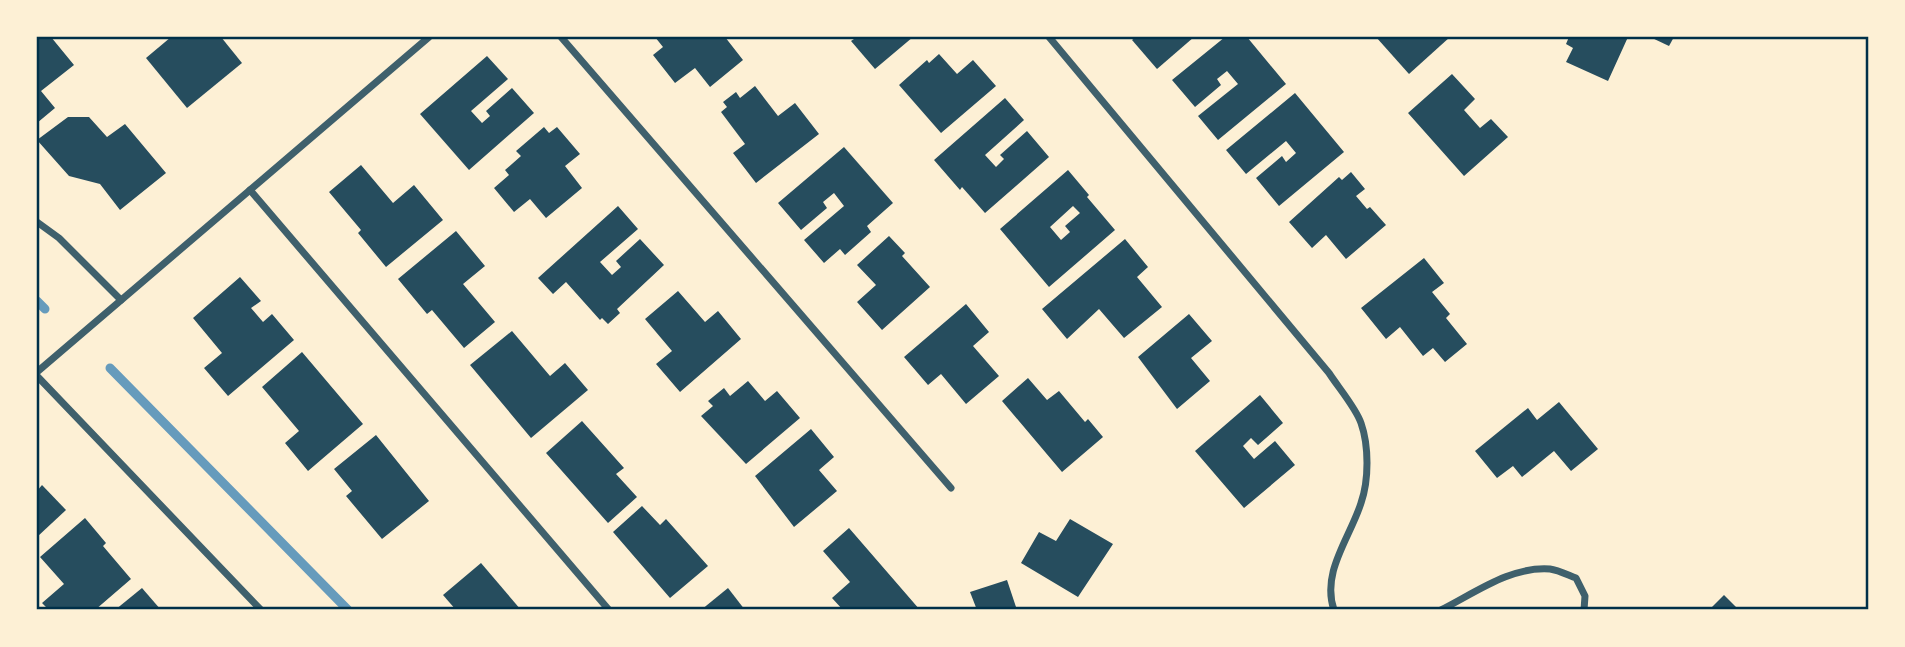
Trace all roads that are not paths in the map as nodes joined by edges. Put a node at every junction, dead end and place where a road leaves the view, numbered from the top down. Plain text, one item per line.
1 (429, 37) edge
2 (561, 37) edge
3 (1049, 37) edge
4 (250, 190) junction
5 (37, 222) edge
6 (121, 300) junction
7 (37, 374) edge
8 (951, 488) dead end
9 (261, 610) edge
10 (609, 610) edge
11 (1334, 610) edge
12 (1441, 610) edge
13 (1584, 610) edge

1 - 4 street
2 - 8 street
3 - 11 street
4 - 6 street
4 - 10 street
5 - 6 street
6 - 7 street
7 - 9 street
12 - 13 street

